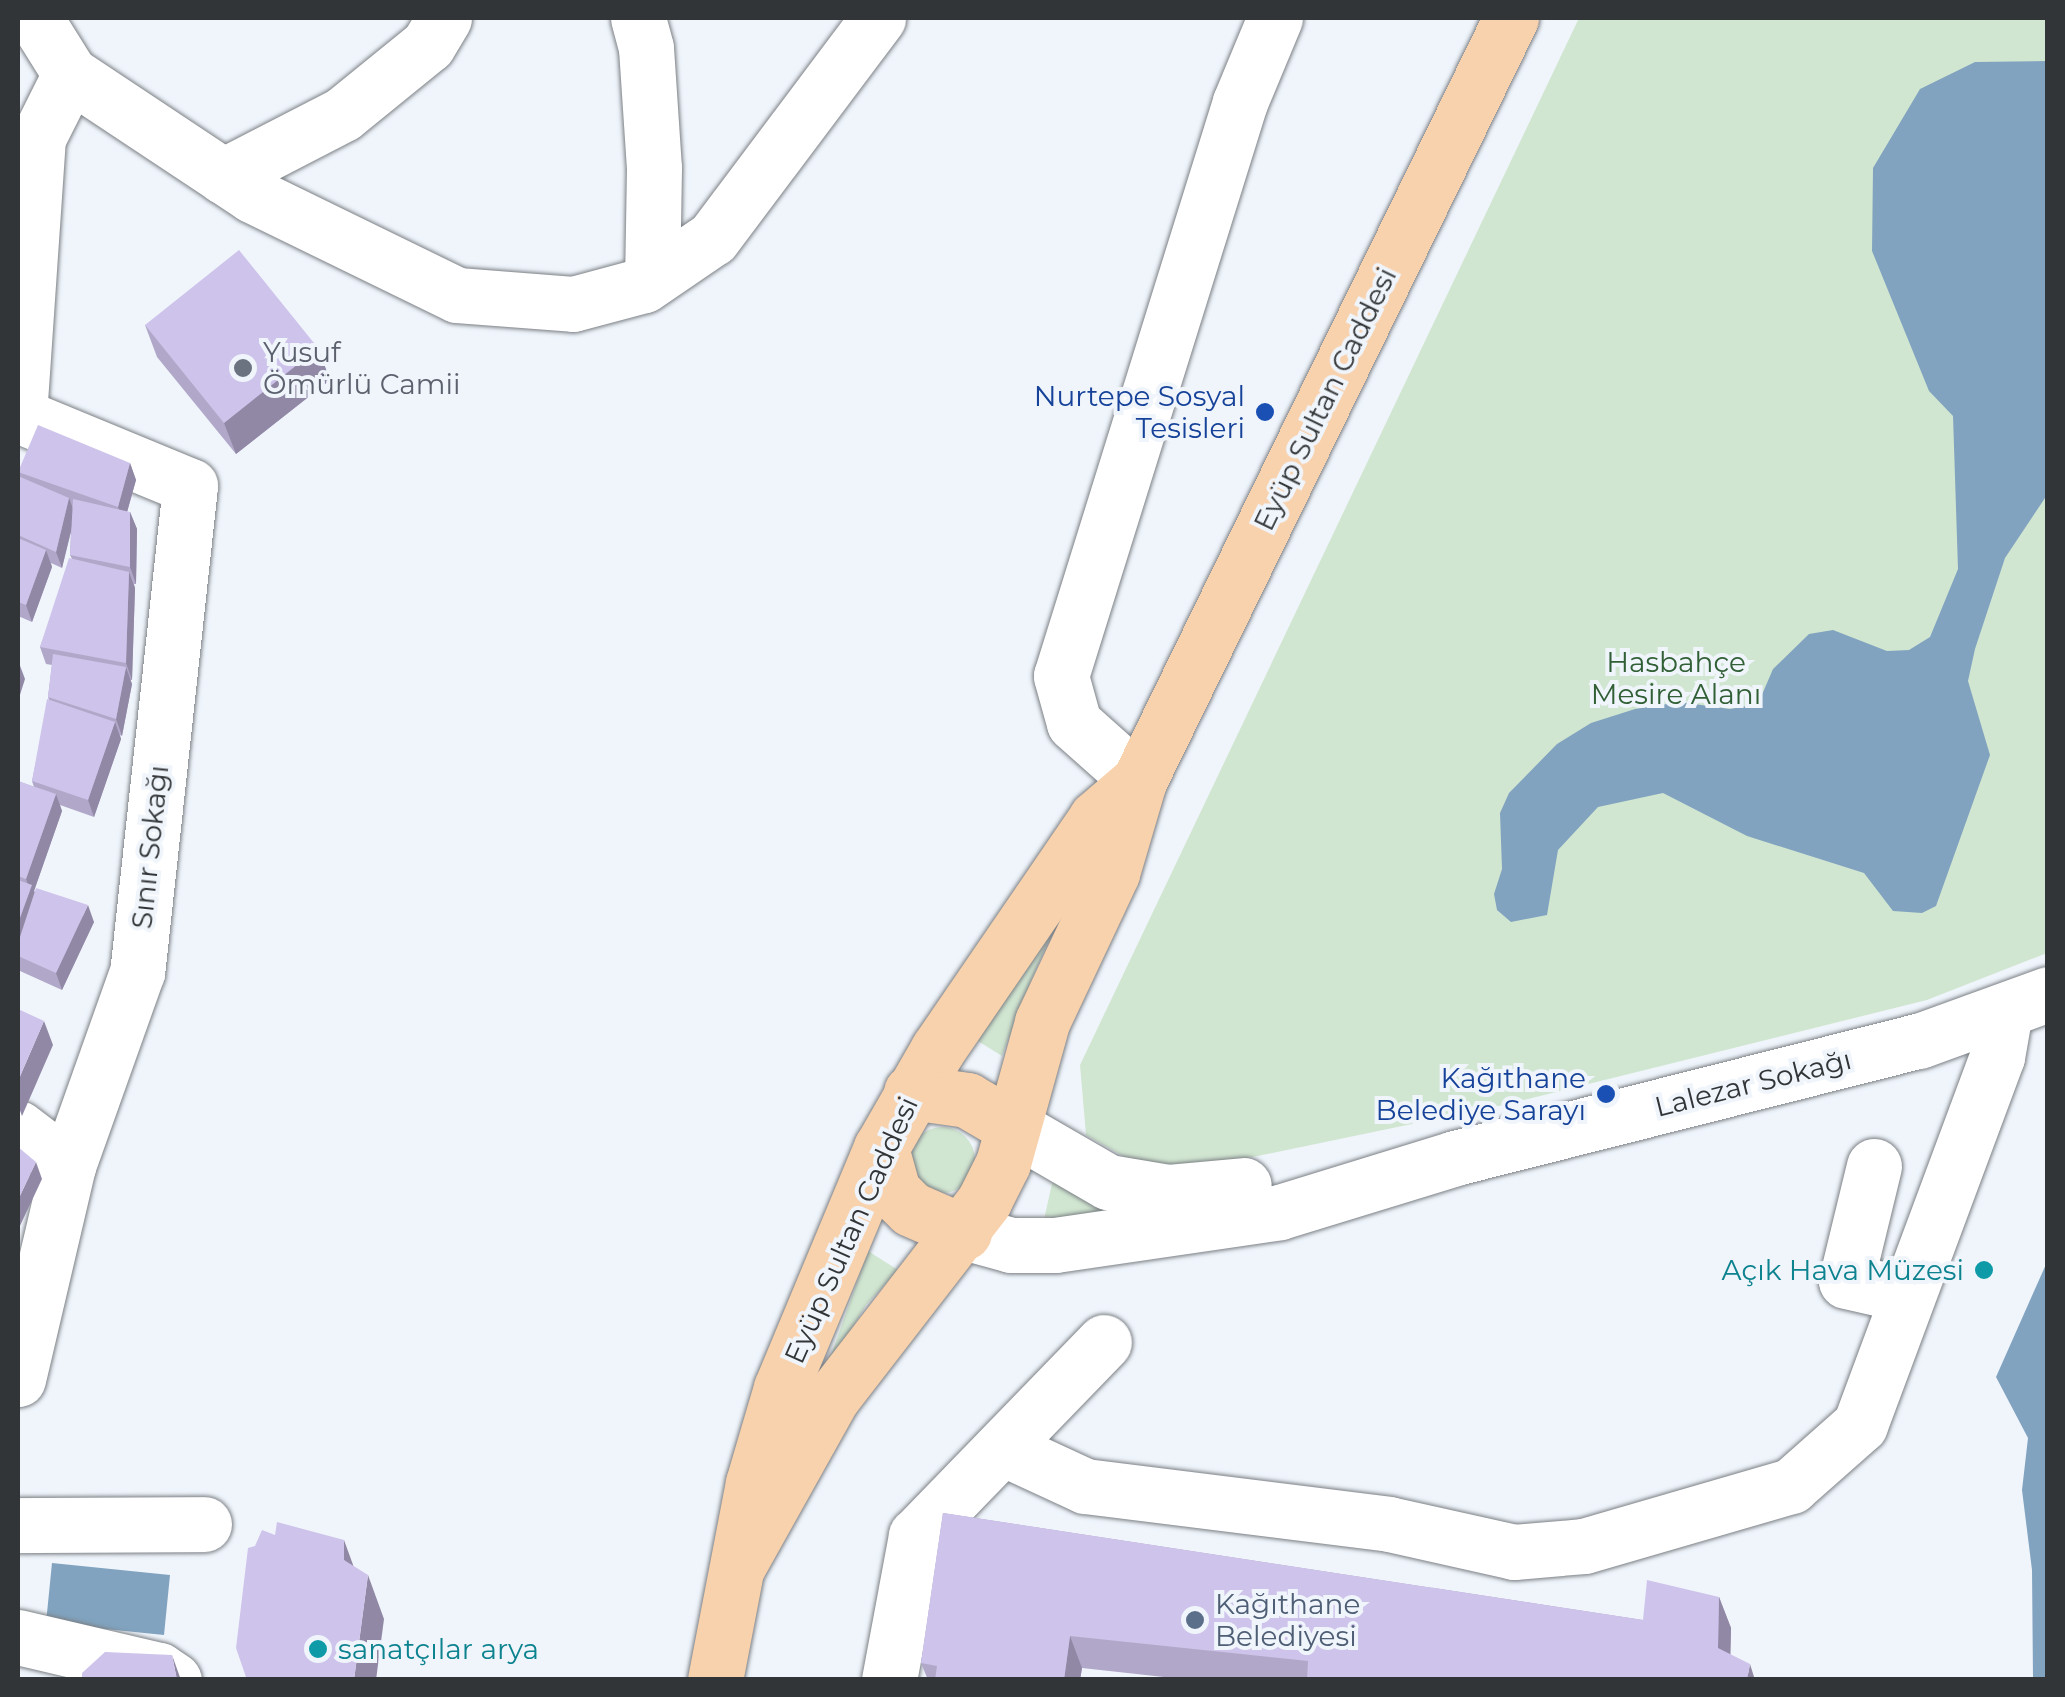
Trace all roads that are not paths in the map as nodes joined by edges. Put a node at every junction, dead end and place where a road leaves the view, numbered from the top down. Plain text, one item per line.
1 (34, 18) edge
2 (444, 18) edge
3 (638, 18) edge
4 (878, 18) edge
5 (1275, 18) edge
6 (1510, 18) edge
7 (70, 74) junction
8 (223, 176) junction
9 (652, 280) junction
10 (26, 431) edge
11 (1139, 781) junction
12 (2026, 1002) edge
13 (911, 1092) junction
14 (1013, 1127) junction
15 (18, 1128) edge
16 (882, 1148) junction
17 (1455, 1158) junction
18 (68, 1166) junction
19 (1874, 1166) dead end
20 (964, 1232) junction
21 (1806, 1307) dead end
22 (1902, 1308) junction
23 (1104, 1342) dead end
24 (18, 1379) edge
25 (1006, 1449) junction
26 (18, 1524) edge
27 (204, 1524) dead end
28 (738, 1566) junction
29 (18, 1637) edge
30 (174, 1680) edge
31 (716, 1680) edge
32 (889, 1680) edge

1 - 7 street
2 - 8 street
3 - 9 street
4 - 9 street
5 - 11 street
6 - 11 main road, Eyüp Sultan Caddesi
7 - 8 street
7 - 10 street
8 - 9 street
10 - 18 street, Sınır Sokağı
11 - 13 main road, Eyüp Sultan Caddesi
11 - 14 main road, Eyüp Sultan Caddesi
12 - 17 street, Lalezar Sokağı
12 - 22 street
13 - 14 main road
13 - 16 main road, Eyüp Sultan Caddesi
14 - 17 street, Lalezar Sokağı
14 - 20 main road, Eyüp Sultan Caddesi
15 - 18 street
16 - 20 main road
16 - 28 main road, Eyüp Sultan Caddesi
17 - 20 street, Lalezar Sokağı
18 - 24 street, Sınır Sokağı
19 - 22 street
20 - 28 main road, Eyüp Sultan Caddesi
21 - 22 street
22 - 25 street
23 - 25 street
25 - 32 street
26 - 27 street
28 - 31 main road, Eyüp Sultan Caddesi
29 - 30 street

